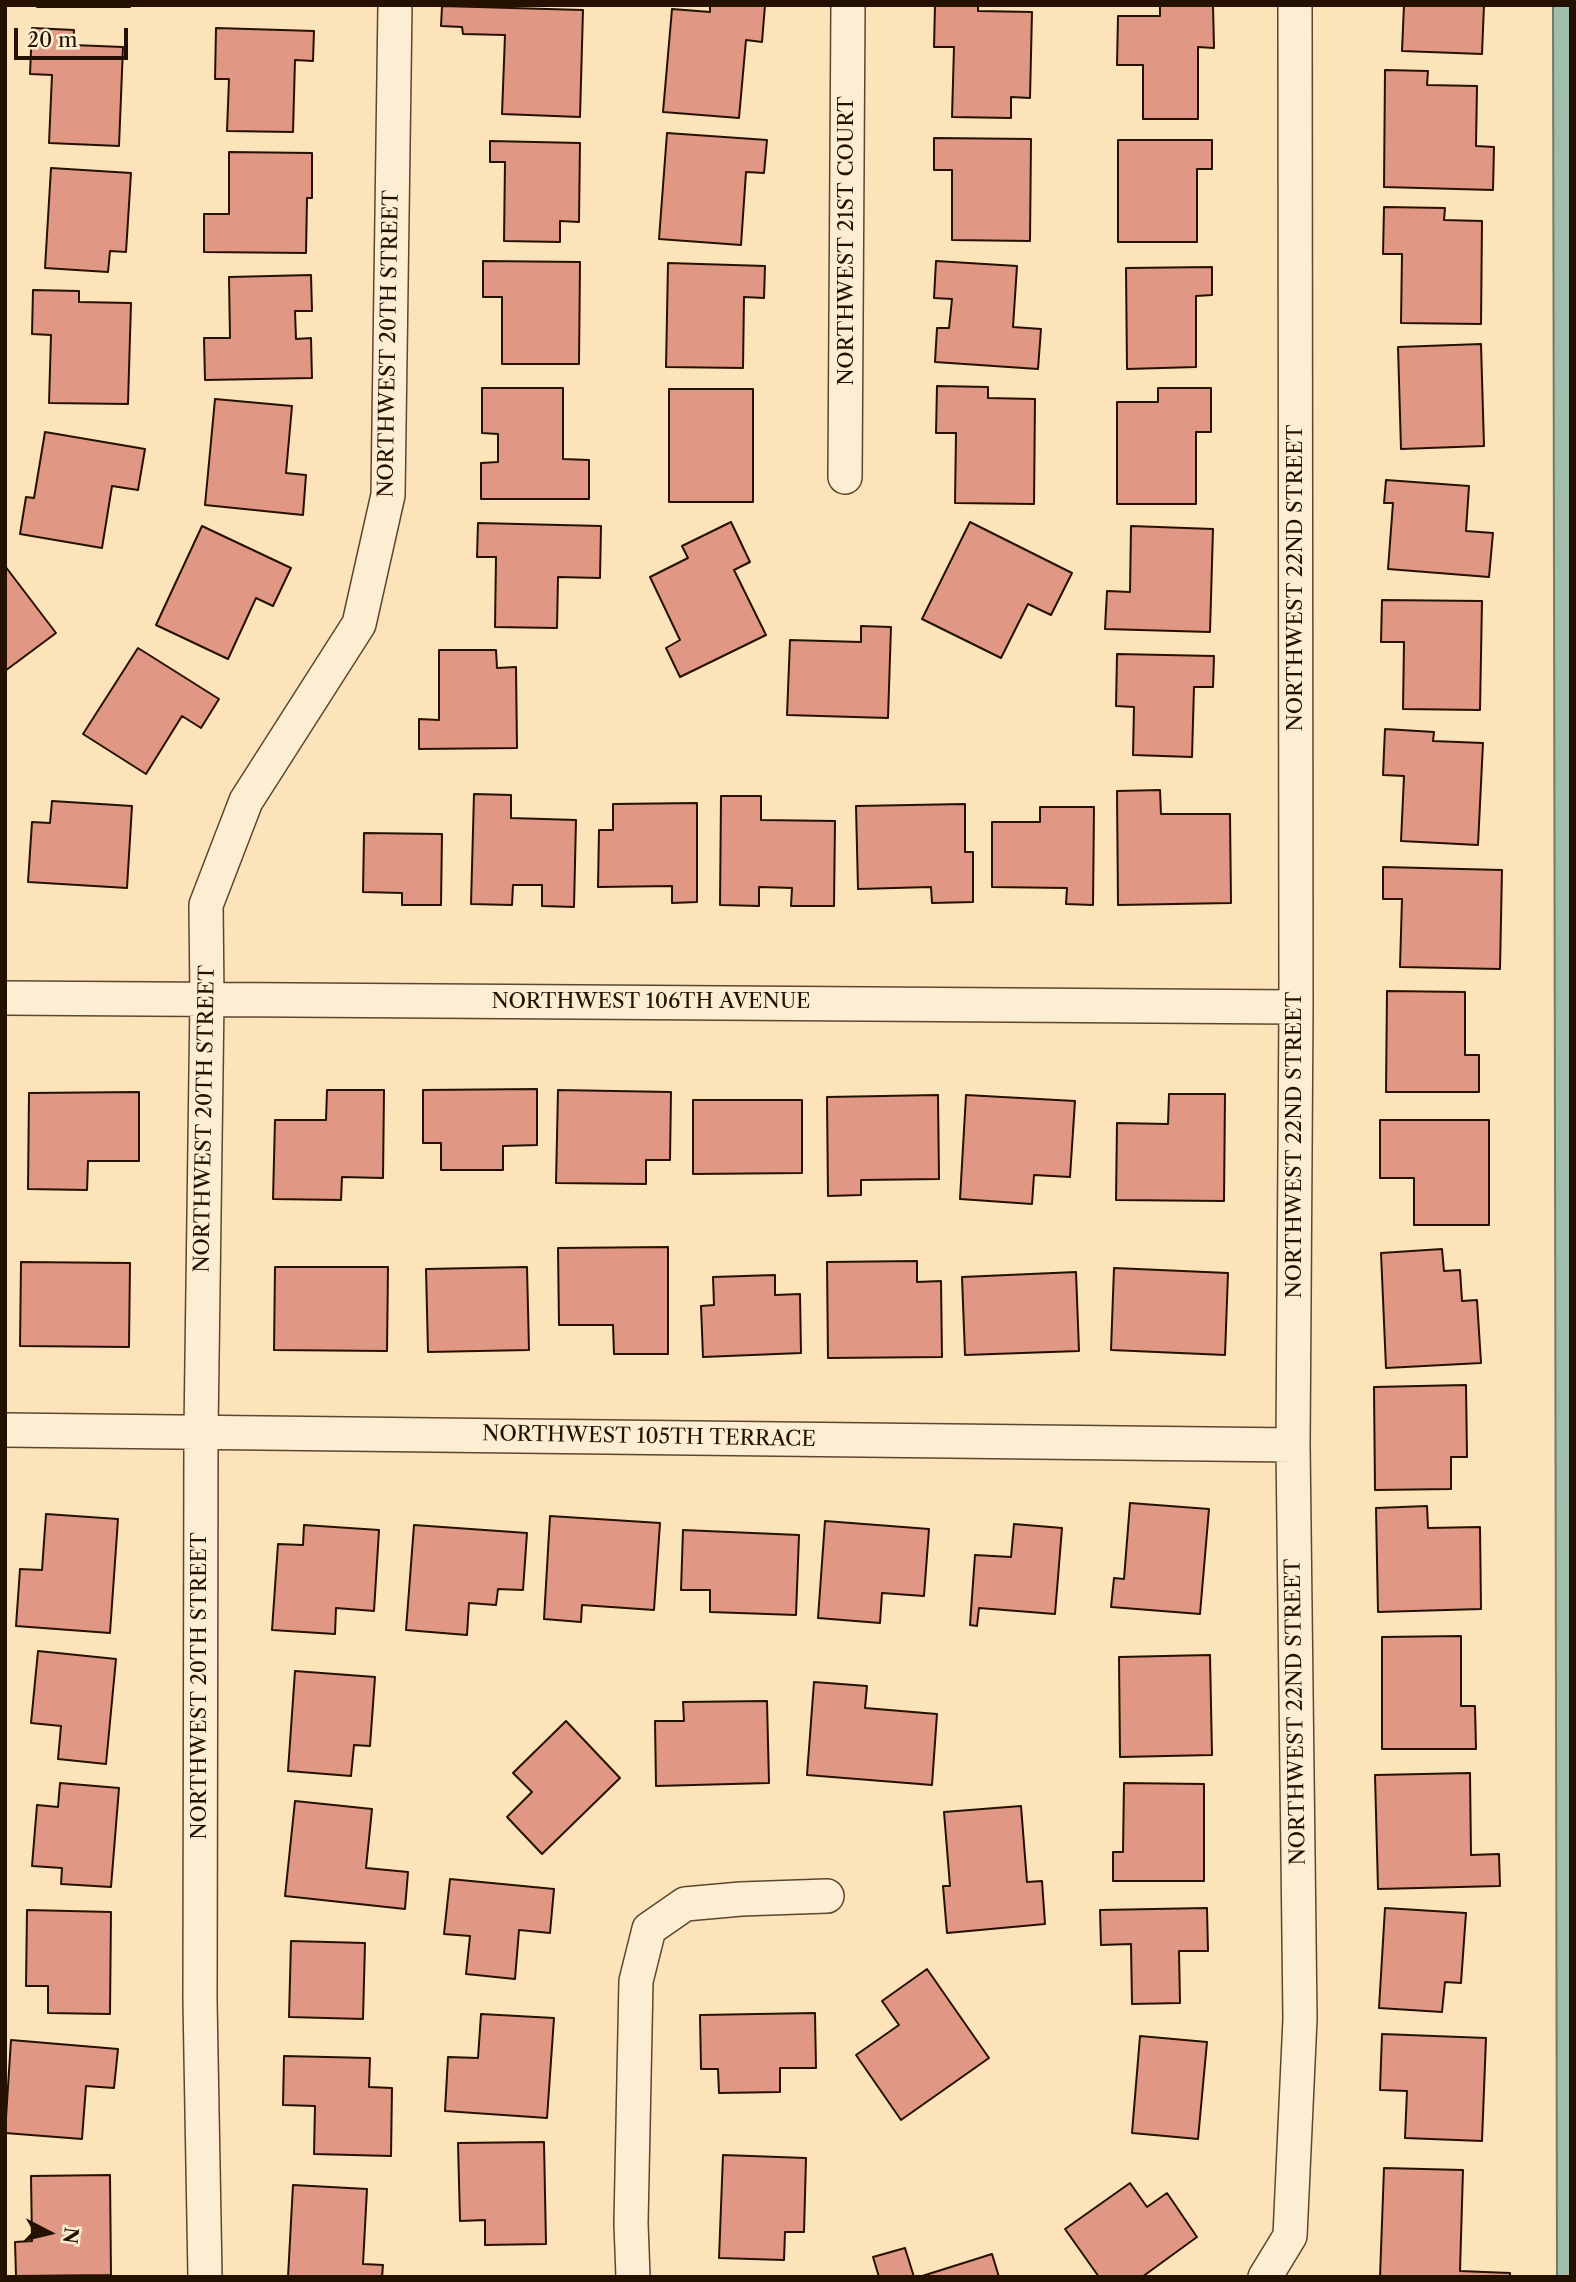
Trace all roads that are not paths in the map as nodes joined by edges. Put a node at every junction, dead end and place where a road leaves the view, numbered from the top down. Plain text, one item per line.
1 (396, 5) edge
2 (848, 5) edge
3 (1295, 5) edge
4 (845, 477) dead end
5 (5, 998) edge
6 (207, 999) junction
7 (1296, 1007) junction
8 (5, 1430) edge
9 (201, 1431) junction
10 (1293, 1445) junction
11 (827, 1896) dead end
12 (205, 2277) edge
13 (633, 2277) edge
14 (1265, 2277) edge

1 - 6 street, NORTHWEST 20TH STREET
2 - 4 street, NORTHWEST 21ST COURT
3 - 7 street, NORTHWEST 22ND STREET
5 - 6 street, NORTHWEST 106TH AVENUE
6 - 7 street, NORTHWEST 106TH AVENUE
6 - 9 street, NORTHWEST 20TH STREET
7 - 10 street, NORTHWEST 22ND STREET
8 - 9 street, NORTHWEST 105TH TERRACE
9 - 10 street, NORTHWEST 105TH TERRACE
9 - 12 street, NORTHWEST 20TH STREET
10 - 14 street, NORTHWEST 22ND STREET
11 - 13 street

